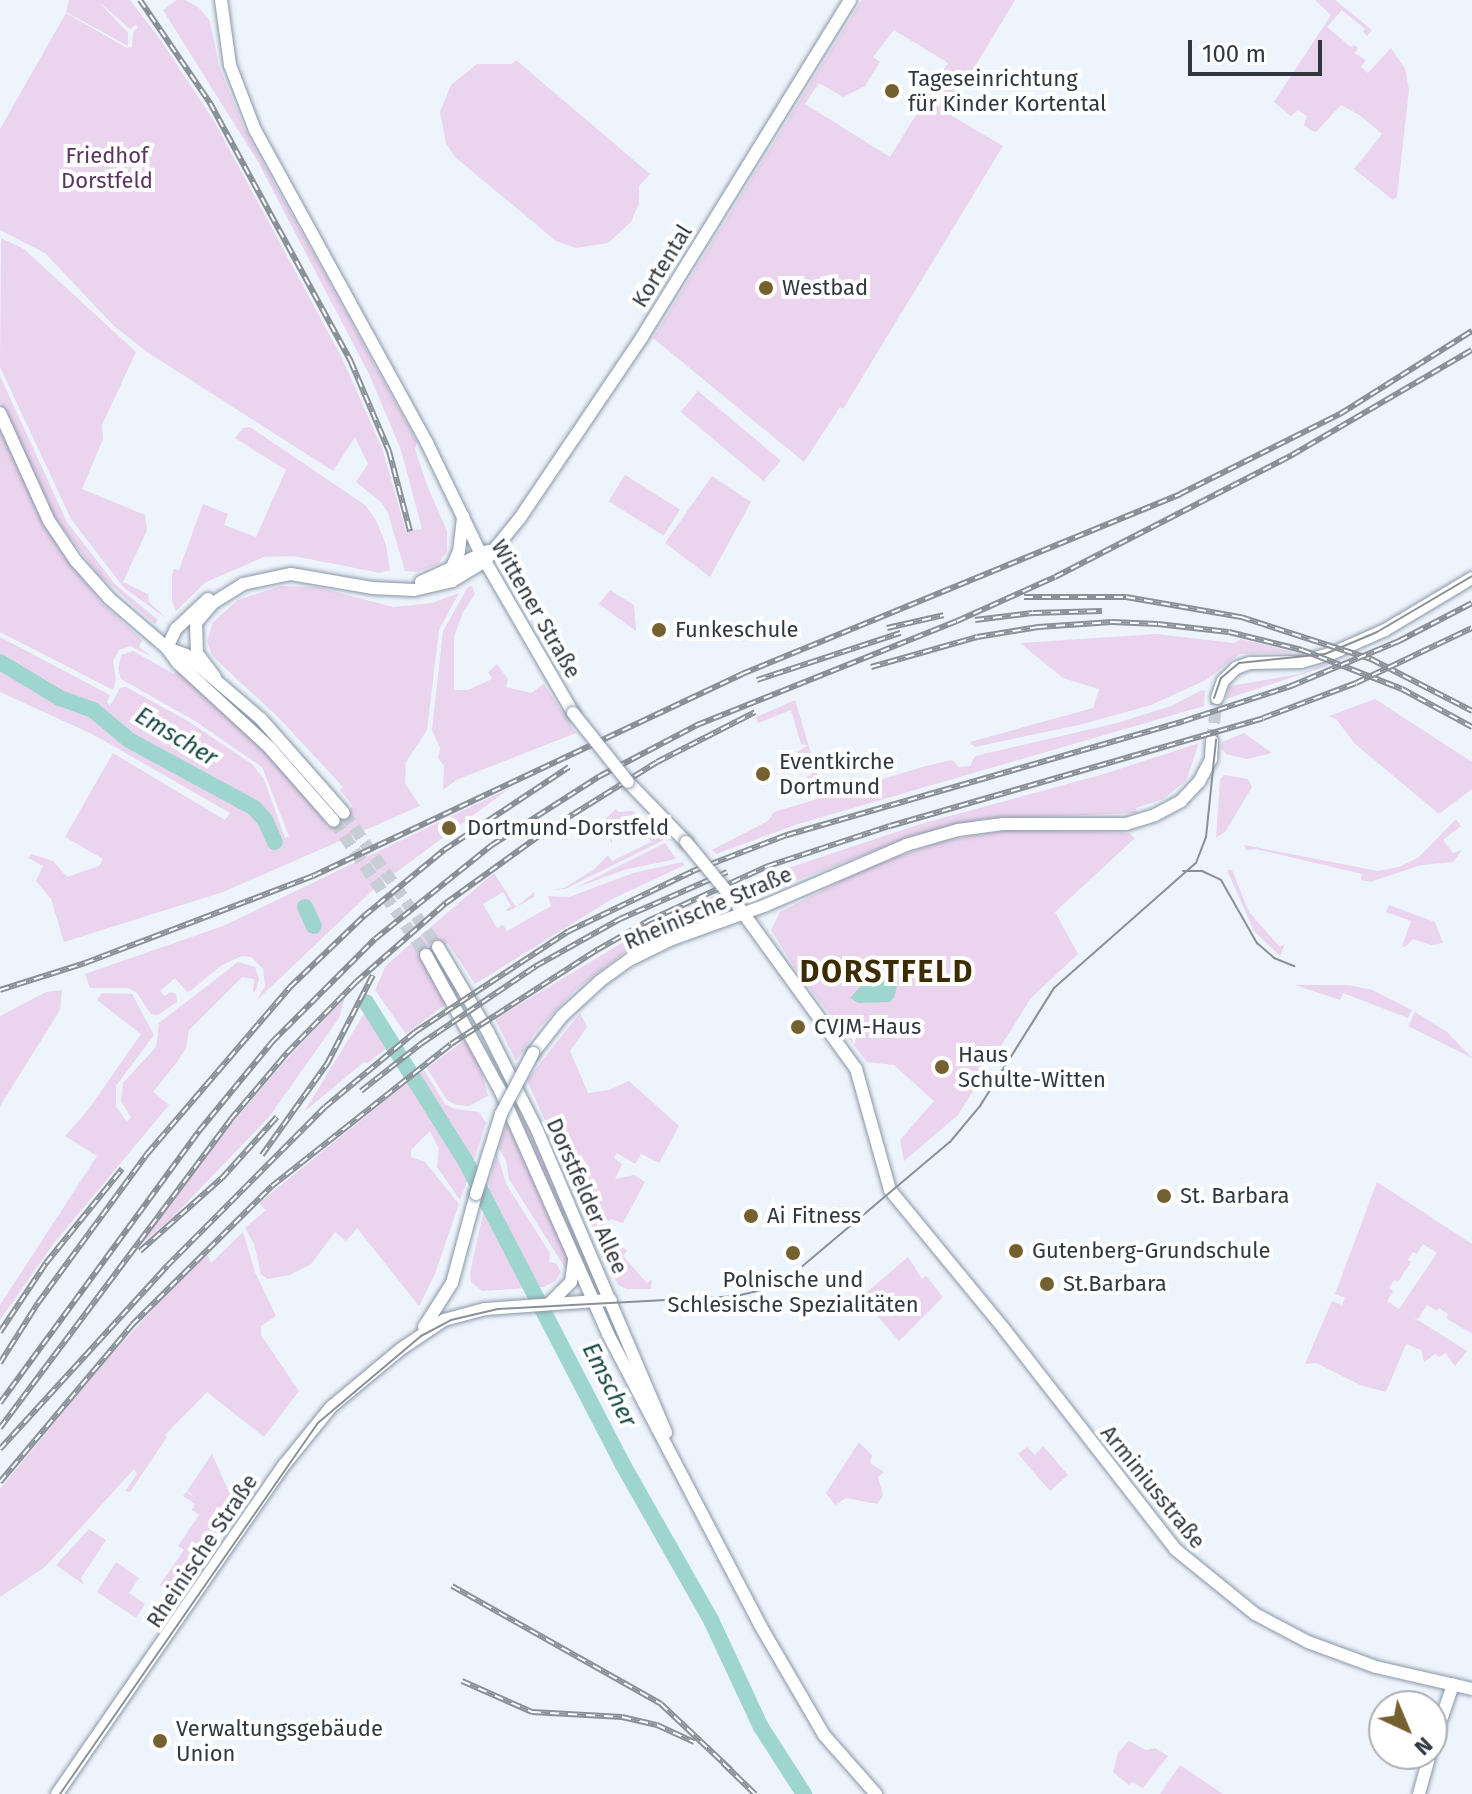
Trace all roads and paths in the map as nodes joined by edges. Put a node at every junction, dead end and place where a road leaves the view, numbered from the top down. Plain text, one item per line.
1 (221, 0) edge
2 (850, 0) edge
3 (0, 413) edge
4 (463, 516) junction
5 (483, 558) junction
6 (447, 572) junction
7 (1472, 578) edge
8 (196, 623) junction
9 (167, 648) junction
10 (215, 677) junction
11 (1217, 698) tunnel mouth
12 (1212, 741) tunnel mouth
13 (742, 913) junction
14 (438, 947) tunnel mouth
15 (426, 955) tunnel mouth
16 (890, 1190) joint
17 (574, 1259) junction
18 (447, 1295) junction
19 (611, 1300) junction
20 (593, 1301) junction
21 (549, 1304) junction
22 (461, 1314) junction
23 (401, 1349) junction
24 (680, 1470) junction
25 (1453, 1685) junction
26 (1472, 1689) edge
27 (1448, 1700) edge
28 (1426, 1770) edge
29 (57, 1794) edge
30 (876, 1794) edge
31 (1419, 1794) edge

1 - 4 main road, Wittener Straße
2 - 5 main road, Kortental
3 - 9 main road
4 - 5 main road, Wittener Straße
4 - 6 main road
5 - 6 main road, Kortental
5 - 8 main road, Kortental
5 - 13 main road, Wittener Straße, bridge
6 - 9 main road, Kortental
7 - 11 main road
8 - 9 main road, Kortental
8 - 10 main road
9 - 10 main road
9 - 10 main road
12 - 13 main road, Rheinische Straße
13 - 16 main road, Wittener Straße
13 - 18 main road, Rheinische Straße, bridge
14 - 19 main road, Dorstfelder Allee
15 - 17 main road, Dorstfelder Allee
16 - 25 main road, Arminiusstraße
17 - 20 main road, Dorstfelder Allee
17 - 21 main road
18 - 22 main road
18 - 23 main road, Rheinische Straße
19 - 20 main road, Rheinische Straße
19 - 24 main road, Dorstfelder Allee
20 - 21 main road, Rheinische Straße
20 - 24 main road, Dorstfelder Allee
21 - 22 main road, Rheinische Straße
22 - 23 main road, Rheinische Straße
23 - 29 main road, Rheinische Straße
24 - 30 main road, Dorstfelder Allee
25 - 26 main road, Arminiusstraße
25 - 27 main road
28 - 31 main road

